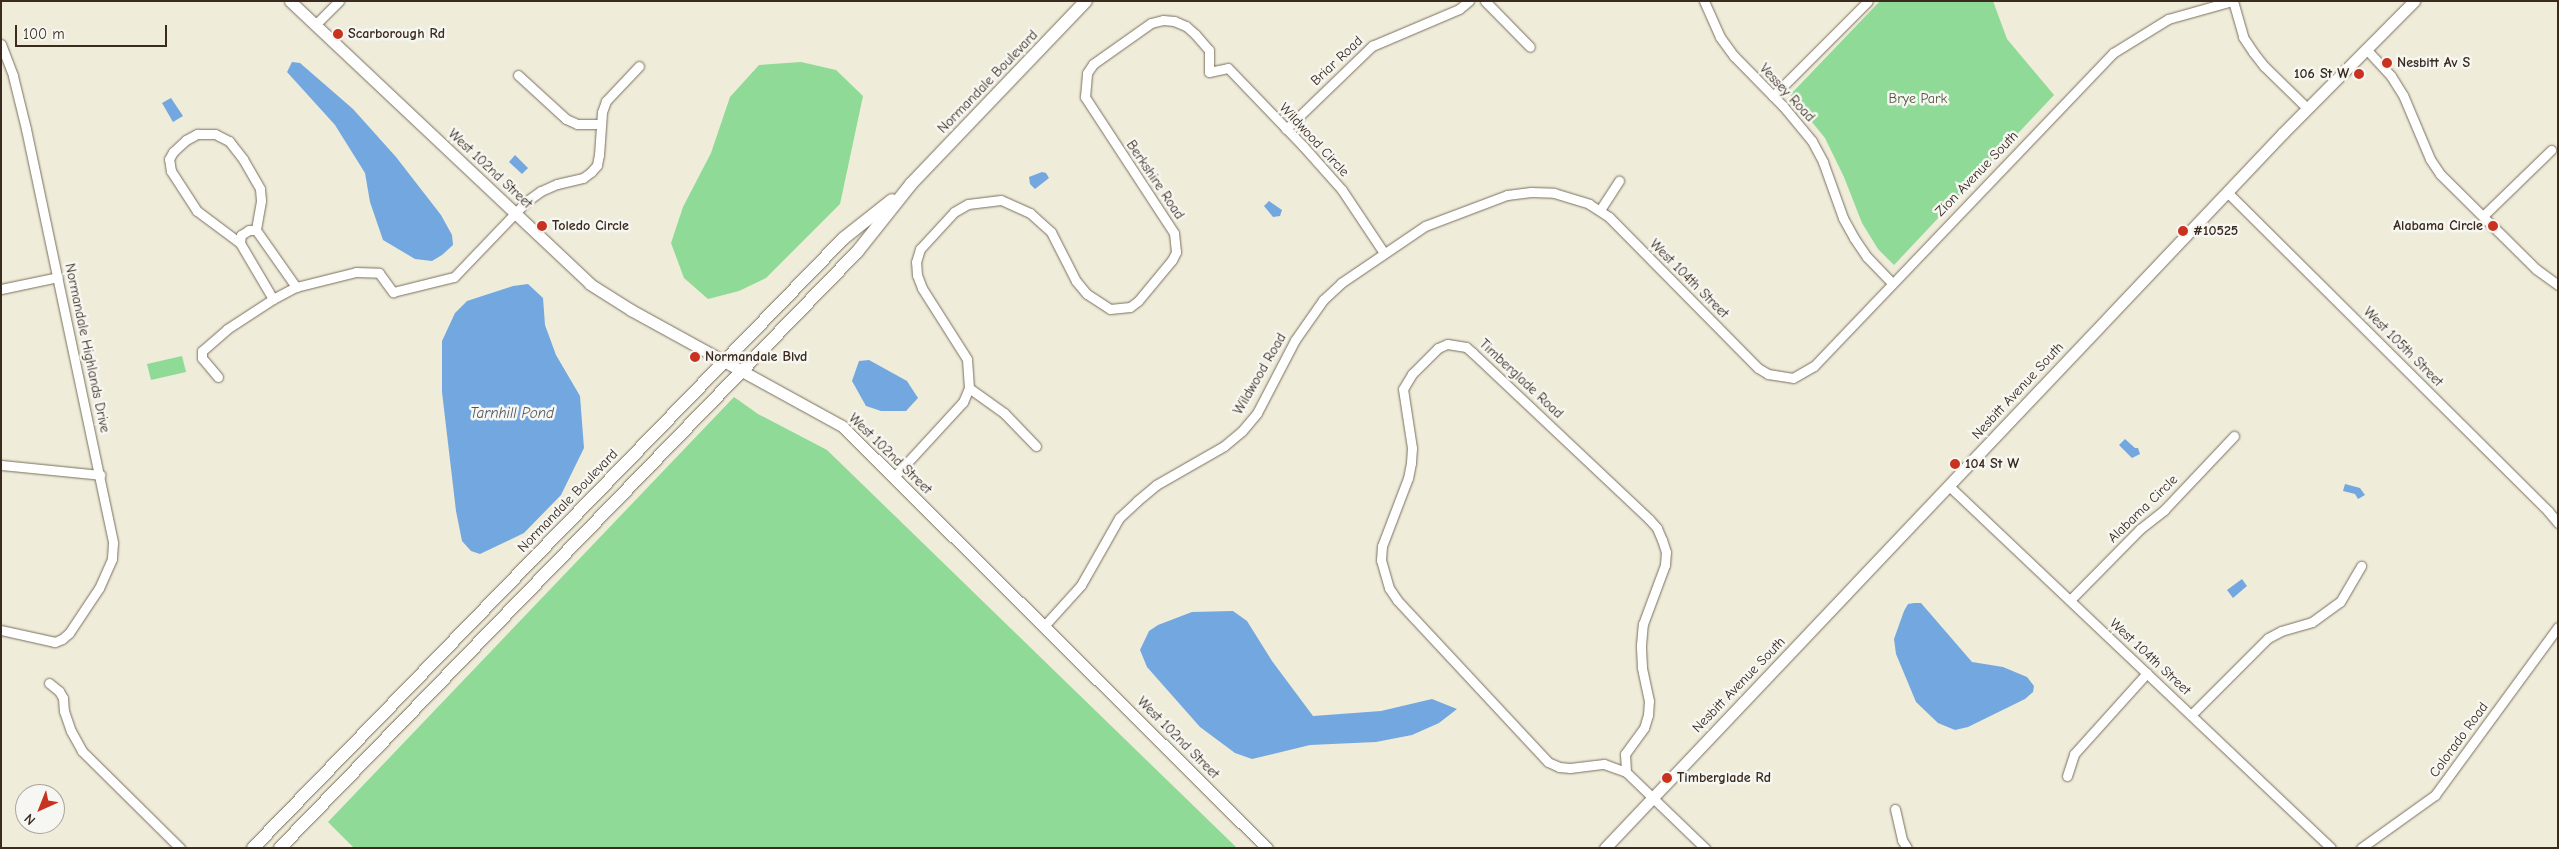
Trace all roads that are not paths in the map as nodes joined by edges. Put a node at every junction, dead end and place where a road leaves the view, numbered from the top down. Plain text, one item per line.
1 (290, 1) edge
2 (339, 1) edge
3 (1086, 1) edge
4 (1469, 1) edge
5 (1485, 1) edge
6 (1704, 1) edge
7 (1868, 1) edge
8 (2233, 1) edge
9 (2414, 1) edge
10 (315, 25) junction
11 (1, 44) edge
12 (1530, 47) dead end
13 (2366, 50) junction
14 (639, 66) dead end
15 (1209, 72) joint
16 (518, 75) dead end
17 (1773, 96) junction
18 (2307, 108) junction
19 (600, 124) junction
20 (1286, 129) junction
21 (2551, 150) dead end
22 (1619, 181) dead end
23 (911, 184) junction
24 (2227, 192) junction
25 (1600, 210) junction
26 (515, 214) junction
27 (2483, 216) junction
28 (1425, 226) joint
29 (256, 230) junction
30 (240, 243) junction
31 (1384, 253) junction
32 (58, 277) junction
33 (1892, 283) junction
34 (2558, 285) edge
35 (296, 287) junction
36 (1, 289) edge
37 (272, 299) junction
38 (724, 362) junction
39 (1758, 368) joint
40 (741, 372) junction
41 (218, 377) dead end
42 (969, 388) junction
43 (2234, 436) dead end
44 (1036, 446) dead end
45 (1, 465) edge
46 (101, 475) junction
47 (894, 477) junction
48 (1948, 486) junction
49 (2558, 523) edge
50 (2361, 566) dead end
51 (2070, 600) junction
52 (1044, 626) junction
53 (2558, 627) edge
54 (1, 630) edge
55 (2147, 673) junction
56 (49, 683) dead end
57 (2191, 715) junction
58 (1626, 772) junction
59 (2067, 776) dead end
60 (1648, 795) junction
61 (1895, 809) dead end
62 (180, 848) edge
63 (253, 848) edge
64 (280, 848) edge
65 (1267, 848) edge
66 (1605, 848) edge
67 (1705, 848) edge
68 (1907, 848) edge
69 (2331, 848) edge
70 (2361, 848) edge

1 - 10 street, West 102nd Street
2 - 10 street
3 - 23 main road, Normandale Boulevard
4 - 20 street, Briar Road
5 - 12 street
6 - 17 street, Vessey Road
7 - 17 street
8 - 18 street
8 - 33 street, Zion Avenue South
9 - 13 street, Nesbitt Avenue South
10 - 26 street, West 102nd Street
11 - 32 street, Normandale Highlands Drive
13 - 18 street, Nesbitt Avenue South
13 - 27 street
14 - 19 street
15 - 20 street, Wildwood Circle
15 - 42 street, Berkshire Road
16 - 19 street
17 - 33 street, Vessey Road
18 - 24 street, Nesbitt Avenue South
19 - 26 street
20 - 31 street, Wildwood Circle
21 - 27 street
22 - 25 street
23 - 38 main road, Normandale Boulevard
23 - 40 main road, Normandale Boulevard
24 - 48 street, Nesbitt Avenue South
24 - 49 street, West 105th Street
25 - 28 street, West 104th Street
25 - 39 street, West 104th Street
26 - 35 street
26 - 38 street, West 102nd Street
27 - 34 street
28 - 31 street, Wildwood Road
29 - 30 street
29 - 30 street
29 - 35 street
30 - 37 street
31 - 52 street, Wildwood Road
32 - 36 street
32 - 46 street, Normandale Highlands Drive
33 - 39 street, Zion Avenue South
35 - 37 street
37 - 41 street
38 - 40 street, West 102nd Street
38 - 63 main road, Normandale Boulevard
40 - 47 street, West 102nd Street
40 - 64 main road, Normandale Boulevard
42 - 44 street
42 - 47 street
43 - 51 street, Alabama Circle
45 - 46 street
46 - 54 street, Normandale Highlands Drive
47 - 52 street, West 102nd Street
48 - 51 street, West 104th Street
48 - 60 street, Nesbitt Avenue South
50 - 57 street
51 - 55 street, West 104th Street
52 - 65 street, West 102nd Street
53 - 70 street, Colorado Road
55 - 57 street, West 104th Street
55 - 59 street
56 - 62 street
57 - 69 street, West 104th Street
58 - 58 street, Timberglade Road
58 - 60 street, Timberglade Road
60 - 66 street, Nesbitt Avenue South
60 - 67 street, Timberglade Road
61 - 68 street

